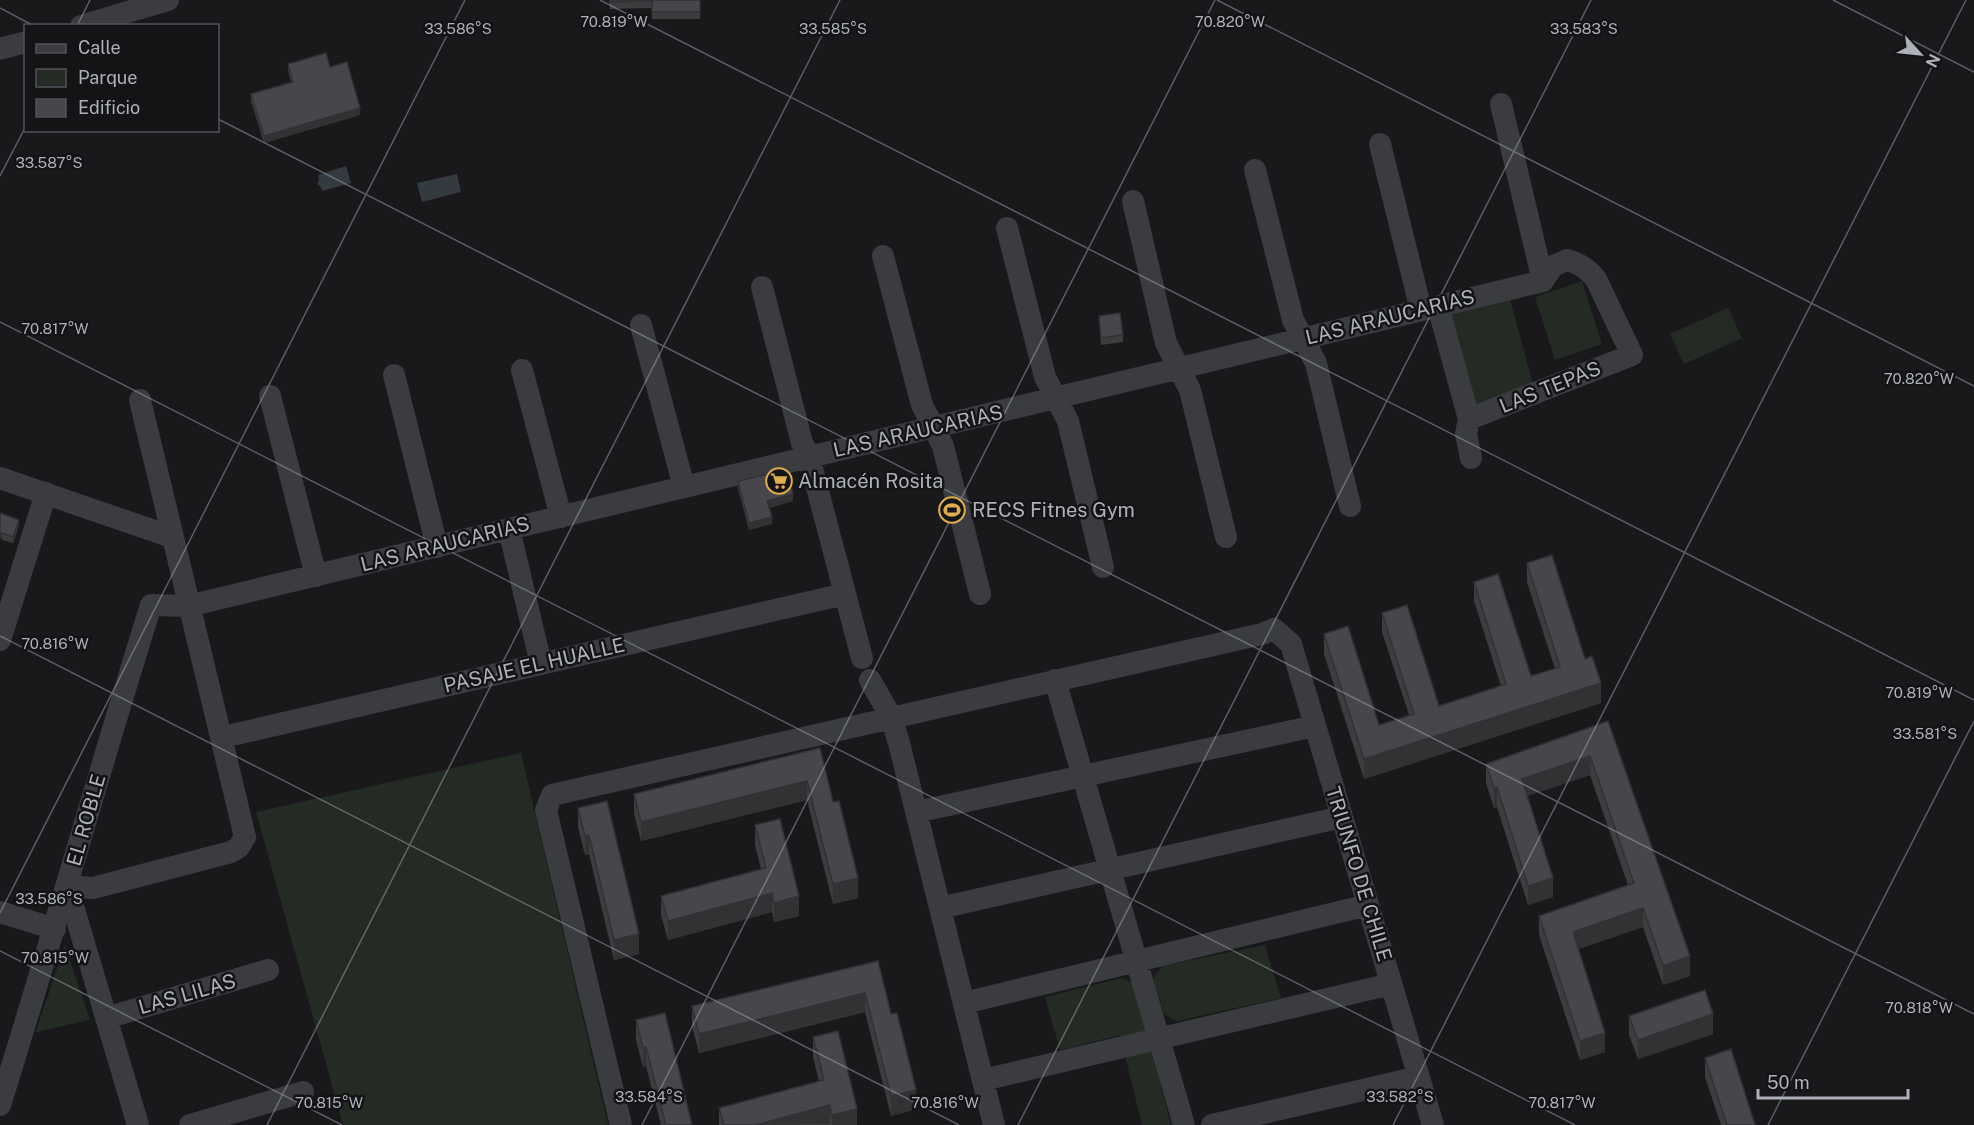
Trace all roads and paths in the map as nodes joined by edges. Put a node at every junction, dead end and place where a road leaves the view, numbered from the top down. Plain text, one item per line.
1 (168, 0) edge
2 (88, 24) edge
3 (24, 43) edge
4 (0, 49) edge
5 (1501, 104) dead end
6 (1380, 144) dead end
7 (1255, 170) dead end
8 (1133, 201) dead end
9 (1007, 228) dead end
10 (883, 256) dead end
11 (1542, 281) junction
12 (762, 287) dead end
13 (1430, 308) junction
14 (641, 325) dead end
15 (1303, 338) junction
16 (1179, 368) junction
17 (522, 370) dead end
18 (394, 375) dead end
19 (270, 396) dead end
20 (1056, 398) junction
21 (140, 400) dead end
22 (1469, 419) junction
23 (933, 427) junction
24 (809, 457) junction
25 (1472, 458) dead end
26 (0, 478) edge
27 (684, 487) junction
28 (46, 493) junction
29 (1350, 506) dead end
30 (561, 517) junction
31 (509, 529) junction
32 (172, 537) junction
33 (1226, 537) dead end
34 (437, 546) junction
35 (1103, 567) dead end
36 (316, 576) junction
37 (845, 594) junction
38 (980, 594) dead end
39 (188, 606) junction
40 (0, 640) edge
41 (862, 658) dead end
42 (541, 664) junction
43 (870, 680) dead end
44 (1055, 680) junction
45 (891, 717) junction
46 (1315, 726) junction
47 (223, 737) junction
48 (1083, 776) junction
49 (916, 812) junction
50 (1342, 817) junction
51 (1110, 869) junction
52 (67, 886) junction
53 (1368, 905) junction
54 (940, 908) junction
55 (0, 912) edge
56 (55, 929) junction
57 (1137, 961) junction
58 (268, 970) dead end
59 (1391, 984) junction
60 (963, 1003) junction
61 (106, 1018) junction
62 (1159, 1038) junction
63 (1419, 1077) junction
64 (982, 1080) junction
65 (303, 1092) dead end
66 (0, 1105) edge
67 (138, 1125) edge
68 (190, 1125) edge
69 (621, 1125) edge
70 (994, 1125) edge
71 (1184, 1125) edge
72 (1212, 1125) edge
73 (1434, 1125) edge

1 - 2 street
3 - 4 street
5 - 11 street
6 - 13 street
7 - 15 street
8 - 16 street
9 - 20 street
10 - 23 street
11 - 13 street, LAS ARAUCARIAS
11 - 22 street, LAS TEPAS
12 - 24 street
13 - 15 street, LAS ARAUCARIAS
13 - 22 street
14 - 27 street
15 - 16 street, LAS ARAUCARIAS
15 - 29 street
16 - 20 street, LAS ARAUCARIAS
16 - 33 street
17 - 30 street
18 - 34 street
19 - 36 street
20 - 23 street, LAS ARAUCARIAS
20 - 35 street
21 - 32 street
22 - 25 street
23 - 24 street, LAS ARAUCARIAS
23 - 38 street
24 - 27 street, LAS ARAUCARIAS
24 - 37 street
26 - 28 street
27 - 30 street, LAS ARAUCARIAS
28 - 32 street
28 - 40 street
30 - 31 street, LAS ARAUCARIAS
31 - 34 street, LAS ARAUCARIAS
31 - 42 street
32 - 39 street
34 - 36 street, LAS ARAUCARIAS
36 - 39 street, LAS ARAUCARIAS
37 - 41 street
37 - 42 street, PASAJE EL HUALLE
39 - 47 street
39 - 52 street, EL ROBLE
42 - 47 street, PASAJE EL HUALLE
43 - 45 street
44 - 45 street
44 - 46 street, TRIUNFO DE CHILE
44 - 48 street
45 - 49 street
45 - 69 street
46 - 48 street
46 - 50 street, TRIUNFO DE CHILE
47 - 52 street
48 - 49 street
48 - 51 street
49 - 54 street
50 - 51 street
50 - 53 street, TRIUNFO DE CHILE
51 - 54 street
51 - 57 street
52 - 56 street, EL ROBLE
52 - 61 street
53 - 57 street
53 - 59 street, TRIUNFO DE CHILE
54 - 60 street
55 - 56 street
56 - 66 street, EL ROBLE
57 - 60 street
57 - 62 street
58 - 61 street, LAS LILAS
59 - 62 street
59 - 63 street, TRIUNFO DE CHILE
60 - 64 street
61 - 67 street
62 - 64 street
62 - 71 street
63 - 72 street
63 - 73 street, TRIUNFO DE CHILE
64 - 70 street
65 - 68 street

